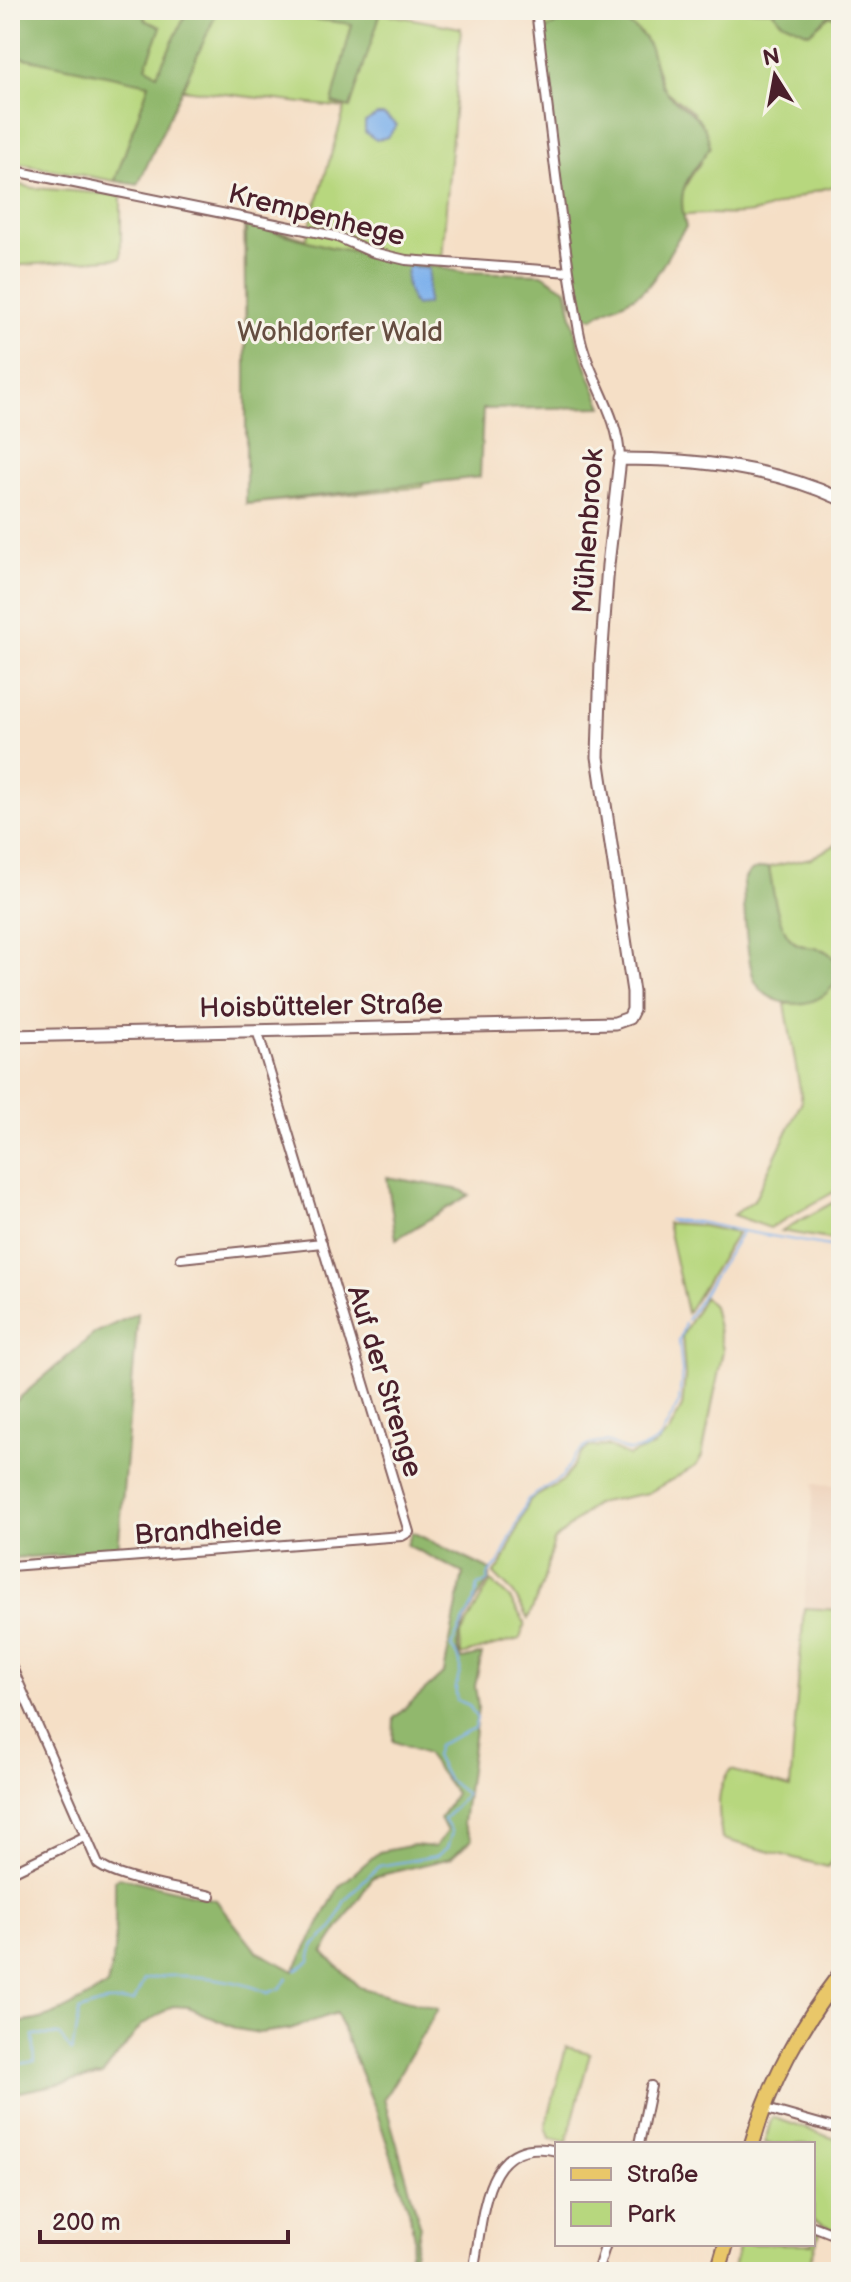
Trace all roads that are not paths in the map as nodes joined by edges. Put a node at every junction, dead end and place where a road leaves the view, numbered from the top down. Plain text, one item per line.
1 (536, 10) edge
2 (10, 170) edge
3 (569, 272) junction
4 (620, 459) junction
5 (841, 499) edge
6 (631, 1015) joint
7 (257, 1030) junction
8 (10, 1036) edge
9 (322, 1243) junction
10 (181, 1258) dead end
11 (409, 1532) joint
12 (10, 1566) edge
13 (10, 1663) edge
14 (86, 1836) junction
15 (10, 1873) edge
16 (211, 1896) dead end
17 (841, 1973) edge
18 (651, 2086) dead end
19 (763, 2108) junction
20 (841, 2130) edge
21 (639, 2142) edge
22 (753, 2142) edge
23 (555, 2151) edge
24 (815, 2227) edge
25 (841, 2237) edge
26 (605, 2246) edge
27 (725, 2246) edge
28 (473, 2272) edge
29 (597, 2272) edge
30 (718, 2272) edge

1 - 3 street, Mühlenbrook
2 - 3 street, Krempenhege
3 - 4 street, Mühlenbrook
4 - 5 street
4 - 6 street, Mühlenbrook
6 - 7 street, Hoisbütteler Straße
7 - 8 street, Hoisbütteler Straße
7 - 9 street, Auf der Strenge
9 - 10 street
9 - 11 street, Auf der Strenge
11 - 12 street, Brandheide
13 - 14 street
14 - 15 street
14 - 16 street
17 - 19 main road
18 - 21 street
19 - 20 street
19 - 22 main road
23 - 28 street
24 - 25 street
26 - 29 street
27 - 30 main road

